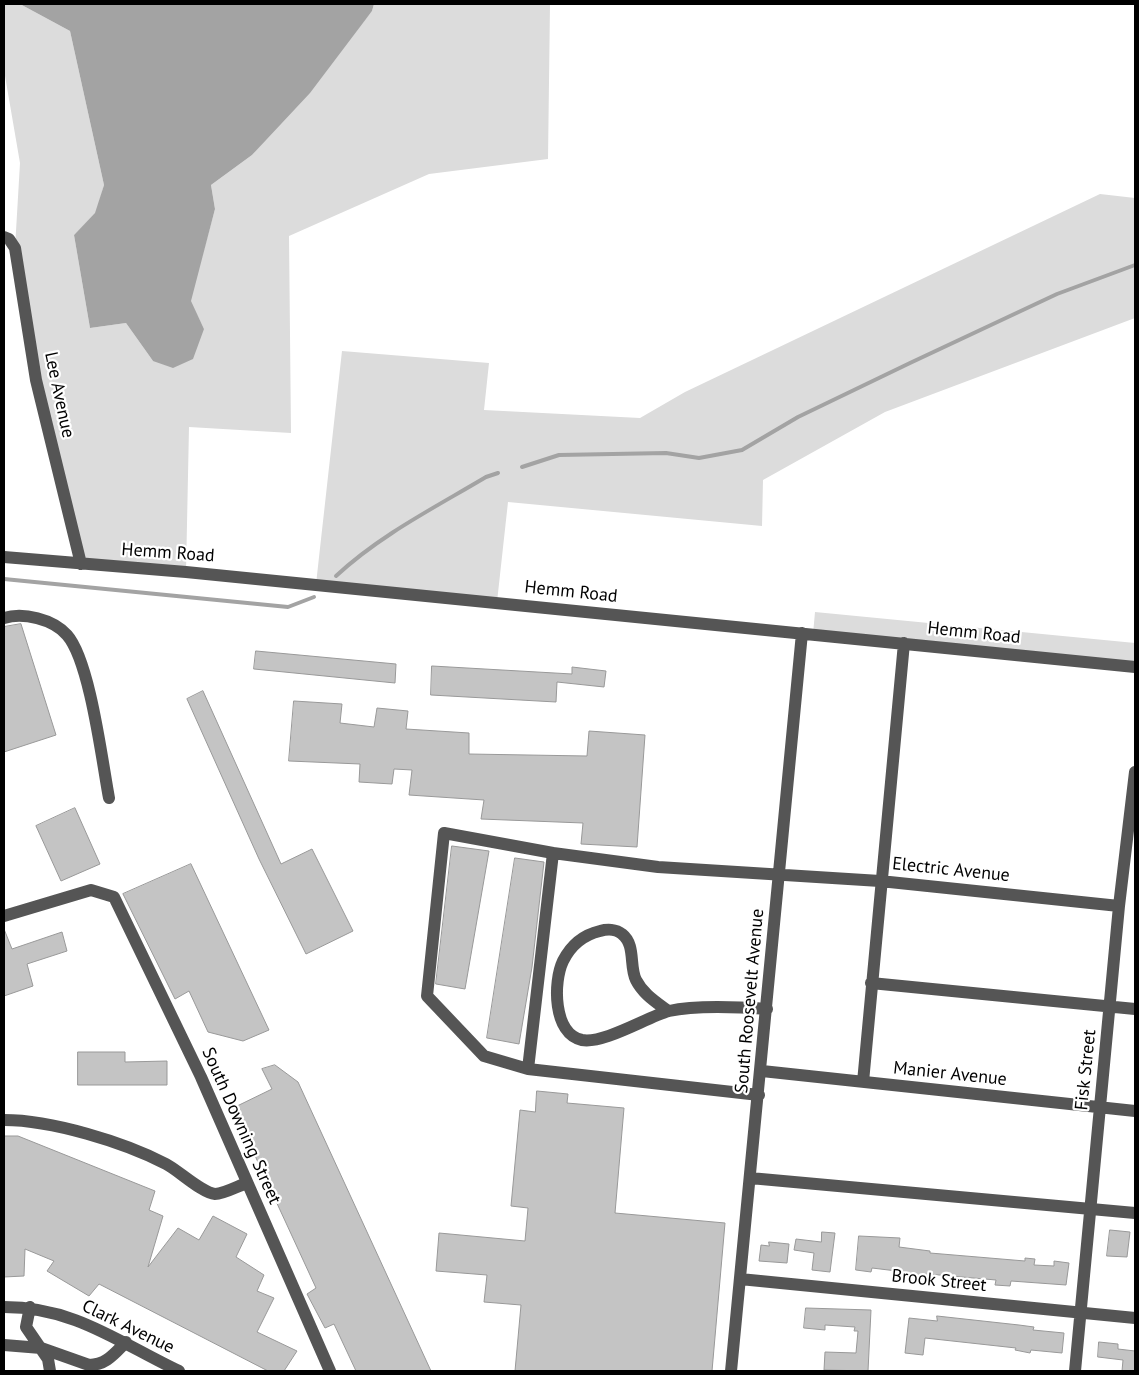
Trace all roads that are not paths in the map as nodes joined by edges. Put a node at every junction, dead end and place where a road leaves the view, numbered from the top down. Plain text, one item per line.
1 (4, 237) edge
2 (4, 557) edge
3 (81, 564) junction
4 (4, 618) edge
5 (802, 633) junction
6 (904, 643) junction
7 (1135, 668) edge
8 (1135, 772) edge
9 (109, 798) dead end
10 (553, 853) junction
11 (778, 876) junction
12 (880, 880) junction
13 (1119, 906) junction
14 (4, 916) edge
15 (871, 984) junction
16 (1110, 1006) junction
17 (767, 1009) junction
18 (1135, 1009) edge
19 (668, 1011) junction
20 (528, 1069) junction
21 (762, 1071) junction
22 (863, 1082) junction
23 (759, 1096) junction
24 (1100, 1108) junction
25 (1135, 1111) edge
26 (4, 1120) edge
27 (750, 1178) junction
28 (247, 1183) junction
29 (1090, 1209) junction
30 (1135, 1213) edge
31 (740, 1279) junction
32 (4, 1306) edge
33 (30, 1307) junction
34 (1080, 1313) junction
35 (1135, 1318) edge
36 (126, 1342) junction
37 (4, 1345) edge
38 (41, 1348) junction
39 (154, 1365) edge
40 (50, 1371) edge
41 (179, 1371) edge
42 (330, 1371) edge
43 (731, 1371) edge
44 (1075, 1371) edge

1 - 3 street, Lee Avenue
2 - 3 street, Hemm Road
3 - 5 street, Hemm Road
4 - 9 street
5 - 6 street, Hemm Road
5 - 11 street, South Roosevelt Avenue
6 - 7 street, Hemm Road
6 - 12 street
8 - 13 street, Fisk Street
10 - 11 street, Electric Avenue
10 - 20 street
10 - 20 street, Electric Avenue
11 - 12 street, Electric Avenue
11 - 17 street, South Roosevelt Avenue
12 - 13 street, Electric Avenue
12 - 15 street
13 - 16 street, Fisk Street
14 - 28 street, South Downing Street
15 - 16 street
15 - 22 street
16 - 18 street
16 - 24 street, Fisk Street
17 - 19 street
17 - 21 street, South Roosevelt Avenue
19 - 19 street
20 - 23 street
21 - 22 street, Manier Avenue
21 - 23 street, South Roosevelt Avenue
22 - 24 street, Manier Avenue
23 - 27 street, South Roosevelt Avenue
24 - 25 street, Manier Avenue
24 - 29 street, Fisk Street
26 - 28 street
27 - 29 street
27 - 31 street, South Roosevelt Avenue
28 - 42 street, South Downing Street
29 - 30 street
29 - 34 street, Fisk Street
31 - 34 street, Brook Street
31 - 43 street, South Roosevelt Avenue
32 - 33 street, Clark Avenue
33 - 36 street, Clark Avenue
33 - 38 street
34 - 35 street, Brook Street
34 - 44 street, Fisk Street
36 - 38 street
36 - 39 street, Clark Avenue
37 - 38 street
38 - 40 street
39 - 41 street, Clark Avenue

